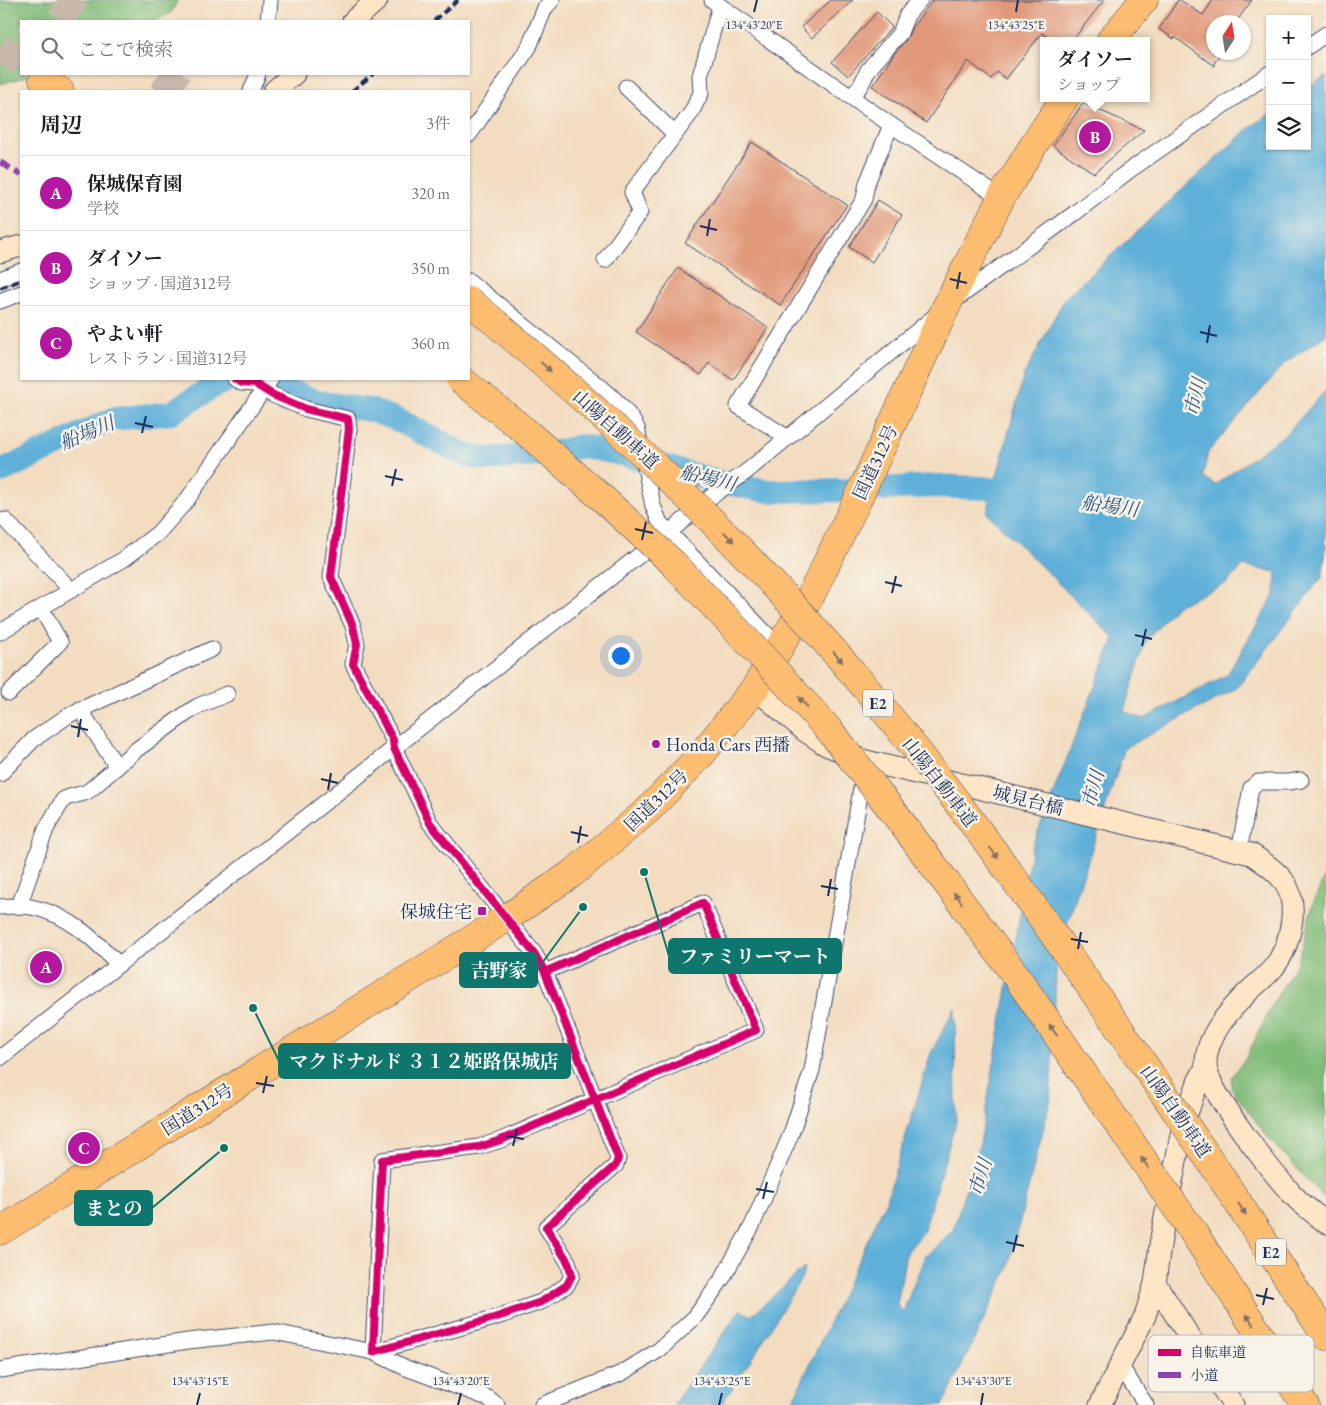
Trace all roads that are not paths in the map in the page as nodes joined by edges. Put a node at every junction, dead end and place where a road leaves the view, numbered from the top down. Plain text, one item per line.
1 (270, 0) edge
2 (377, 0) edge
3 (552, 0) edge
4 (920, 0) edge
5 (1144, 0) edge
6 (716, 3) edge
7 (268, 20) edge
8 (354, 20) edge
9 (1326, 34) edge
10 (1113, 37) edge
11 (1311, 44) edge
12 (258, 75) edge
13 (293, 75) edge
14 (1266, 76) edge
15 (626, 87) dead end
16 (250, 90) edge
17 (275, 90) edge
18 (852, 96) junction
19 (1062, 102) edge
20 (891, 125) junction
21 (470, 134) edge
22 (675, 134) junction
23 (1001, 198) junction
24 (20, 246) edge
25 (0, 252) edge
26 (605, 260) dead end
27 (20, 271) edge
28 (0, 279) edge
29 (470, 282) edge
30 (20, 293) edge
31 (0, 301) edge
32 (470, 302) edge
33 (946, 307) junction
34 (461, 380) edge
35 (238, 381) edge
36 (267, 385) edge
37 (788, 438) junction
38 (5, 520) dead end
39 (668, 532) junction
40 (71, 590) junction
41 (41, 608) junction
42 (0, 632) edge
43 (779, 647) junction
44 (212, 649) dead end
45 (755, 688) junction
46 (9, 692) dead end
47 (228, 694) dead end
48 (80, 709) junction
49 (394, 748) junction
50 (871, 762) junction
51 (116, 767) junction
52 (0, 774) edge
53 (1301, 780) dead end
54 (1240, 851) junction
55 (19, 906) junction
56 (0, 907) edge
57 (505, 918) junction
58 (118, 964) junction
59 (545, 972) junction
60 (0, 1058) edge
61 (1206, 1066) junction
62 (595, 1100) junction
63 (1326, 1223) edge
64 (0, 1231) edge
65 (1155, 1283) junction
66 (1188, 1335) edge
67 (1260, 1335) edge
68 (1326, 1336) edge
69 (373, 1352) junction
70 (1120, 1365) junction
71 (0, 1370) edge
72 (1225, 1392) edge
73 (1297, 1392) edge
74 (497, 1405) edge
75 (542, 1405) edge
76 (1100, 1405) edge
77 (1146, 1405) edge
78 (1233, 1405) edge
79 (1305, 1405) edge

1 - 7 street
2 - 8 street
3 - 21 street
4 - 18 street
5 - 10 highway
6 - 18 street
6 - 22 street
9 - 11 street
12 - 16 street
13 - 17 street
14 - 33 street
15 - 22 street
18 - 20 street
19 - 23 highway, 国道312号
20 - 23 street
20 - 37 street
22 - 26 street
23 - 33 highway, 国道312号
24 - 25 street
27 - 28 street
29 - 39 street, bridge
30 - 31 street
32 -> 68 highway, 山陽自動車道 / E2, bridge
33 - 37 street
33 - 43 highway, 国道312号
67 -> 34 highway, bridge
35 - 36 street
36 - 40 street
36 - 49 street
37 - 39 street
38 - 40 street
39 - 43 street
39 - 49 street
40 - 41 street
41 - 42 street
41 - 46 street
43 - 45 highway, 国道312号
44 - 48 street
45 - 50 street, 城見台橋
45 - 57 highway, 国道312号
47 - 51 street
48 - 51 street
48 - 52 street
49 - 57 street
49 - 58 street
50 - 54 street, 城見台橋
50 - 75 street
51 - 55 street
53 - 54 street
54 - 61 street, 城見台橋
55 - 56 street
55 - 58 street
57 - 59 street
57 - 64 highway, 国道312号
58 - 60 street
59 - 62 street
59 - 62 street
61 - 63 street
61 - 65 street
62 - 69 street
62 - 69 street
65 - 66 street
65 - 70 street
69 - 71 street
69 - 74 street
70 - 76 street
70 - 77 street
72 - 78 street
79 -> 73 highway, bridge

